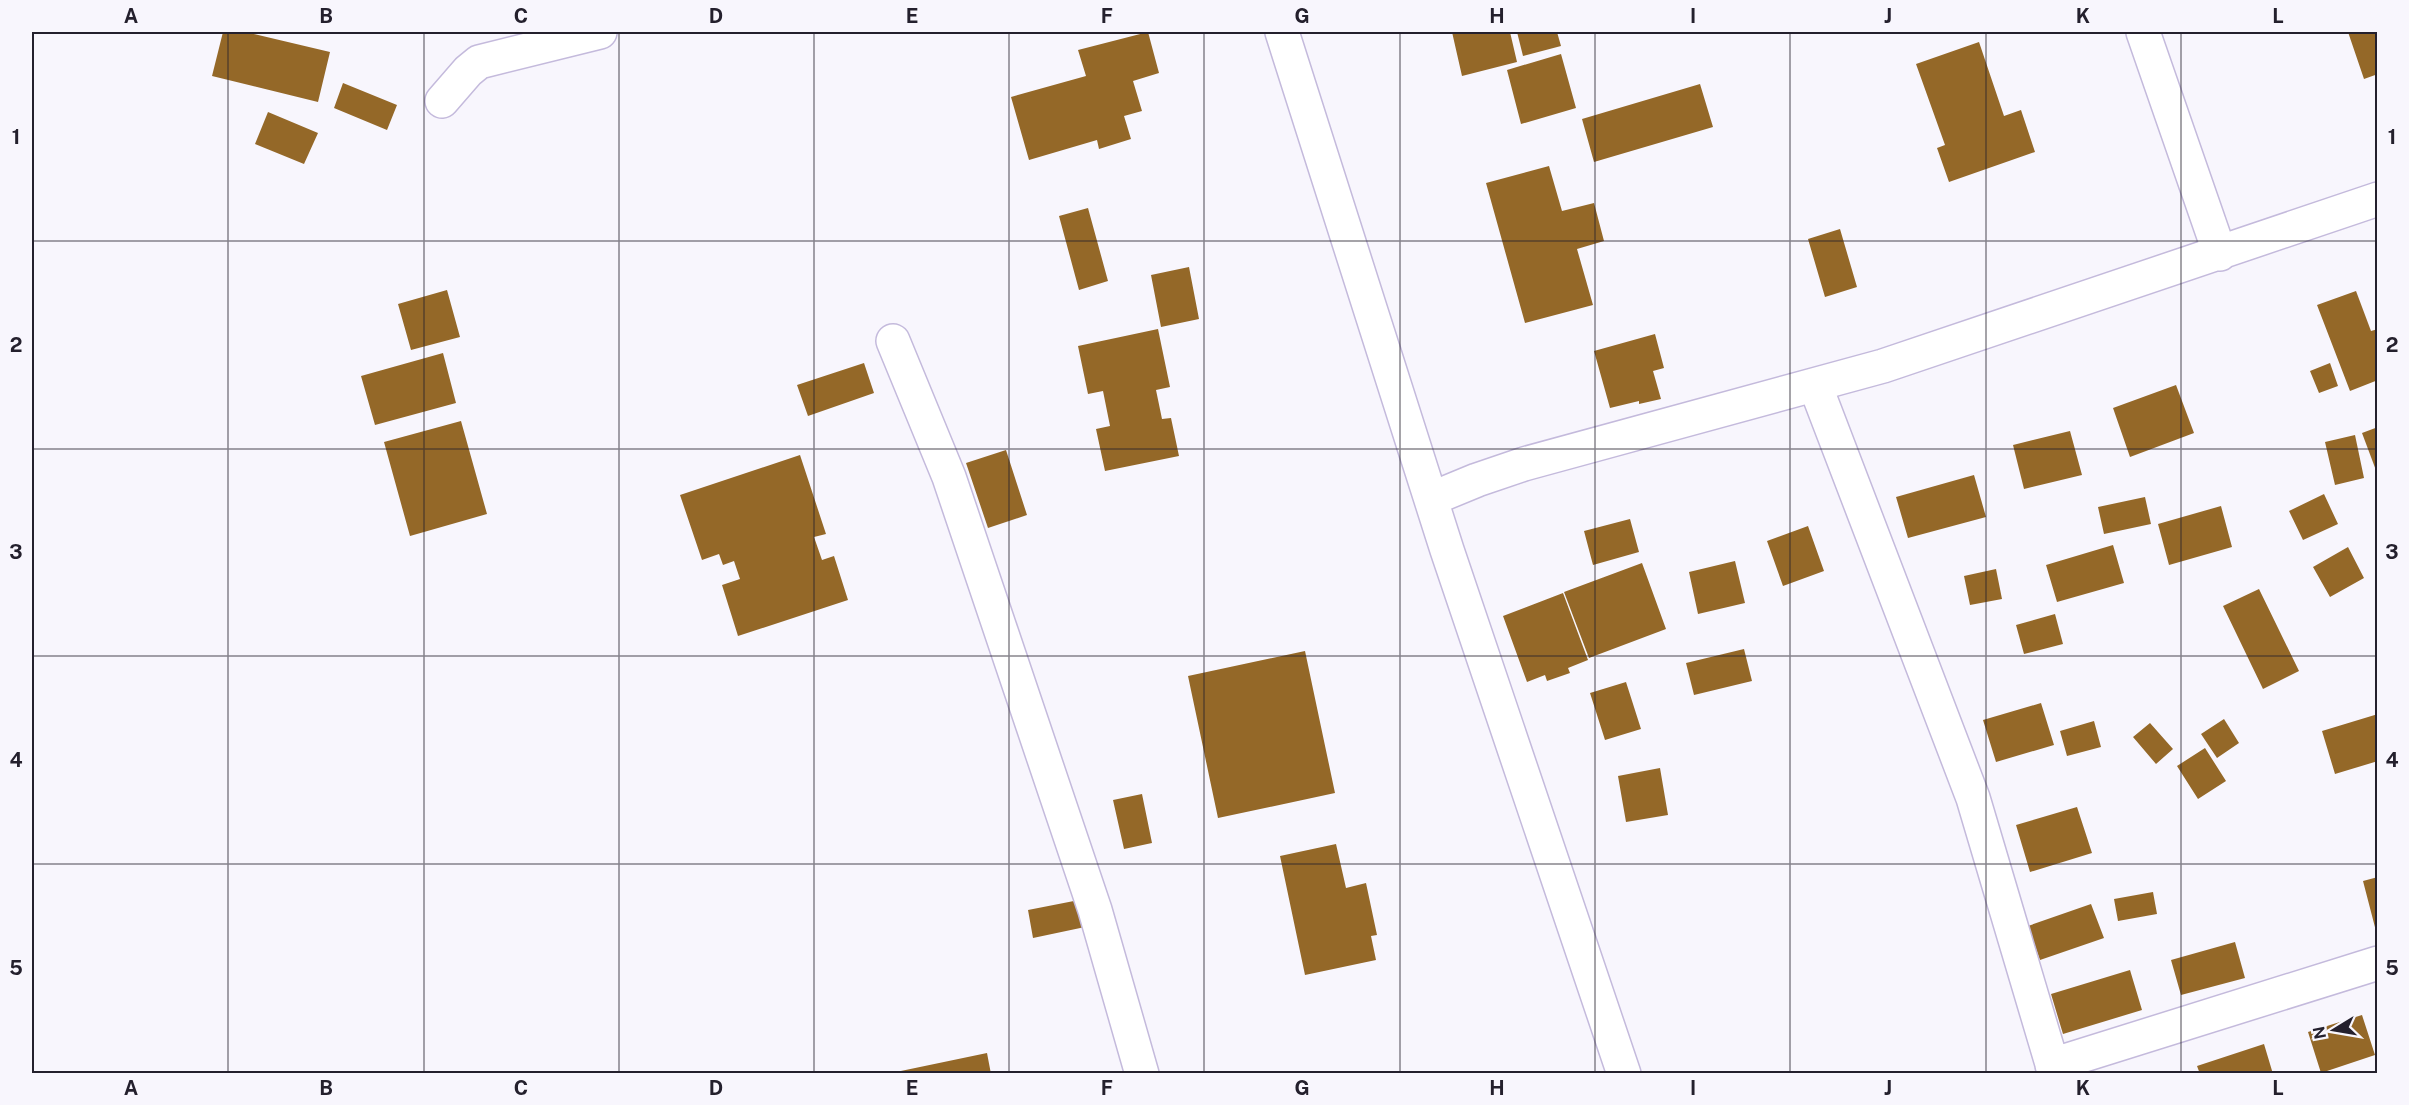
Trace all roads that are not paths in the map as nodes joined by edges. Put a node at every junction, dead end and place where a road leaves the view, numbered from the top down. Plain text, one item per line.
1 (600, 32) edge
2 (1282, 32) edge
3 (2143, 32) edge
4 (442, 101) dead end
5 (2377, 200) edge
6 (2220, 254) junction
7 (893, 341) dead end
8 (1815, 385) junction
9 (1431, 499) junction
10 (2378, 963) edge
11 (2053, 1069) edge
12 (1142, 1074) edge
13 (1624, 1074) edge

1 - 4 street
2 - 9 street
3 - 6 street
5 - 6 street
6 - 8 street
7 - 12 street
8 - 9 street
8 - 11 street
9 - 13 street
10 - 11 street

